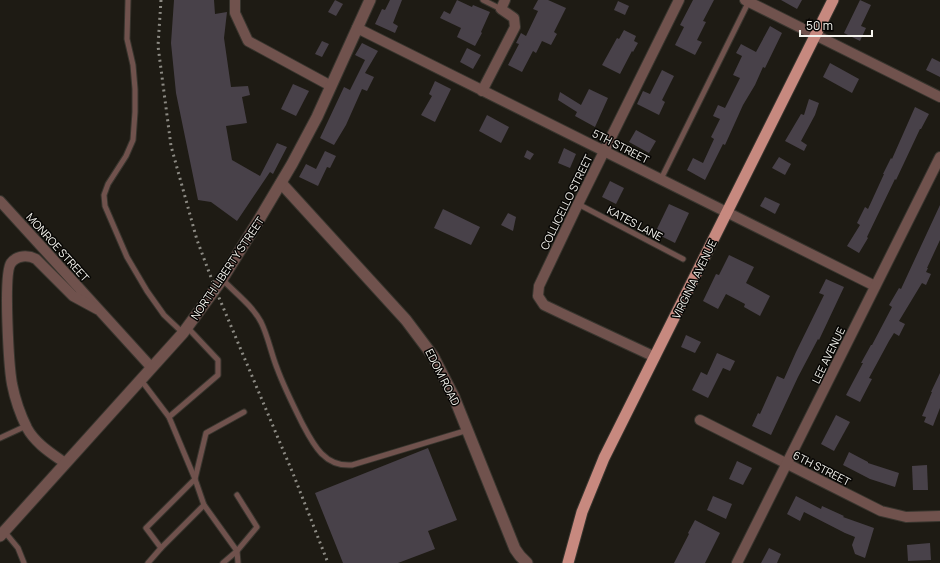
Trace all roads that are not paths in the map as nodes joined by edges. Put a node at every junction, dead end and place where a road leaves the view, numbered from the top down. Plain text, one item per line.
1 (128, 0) edge
2 (235, 0) edge
3 (370, 0) edge
4 (483, 0) edge
5 (679, 0) edge
6 (833, 0) edge
7 (748, 1) edge
8 (503, 4) edge
9 (357, 28) junction
10 (815, 35) junction
11 (331, 86) junction
12 (482, 91) junction
13 (940, 97) edge
14 (604, 151) junction
15 (940, 157) edge
16 (660, 179) junction
17 (282, 183) junction
18 (0, 201) edge
19 (578, 204) junction
20 (726, 212) junction
21 (683, 259) dead end
22 (222, 279) junction
23 (875, 286) junction
24 (97, 309) junction
25 (185, 330) junction
26 (655, 357) junction
27 (151, 367) junction
28 (140, 379) junction
29 (244, 412) dead end
30 (169, 417) junction
31 (700, 420) dead end
32 (26, 426) junction
33 (468, 430) junction
34 (0, 438) edge
35 (64, 463) junction
36 (787, 464) junction
37 (195, 479) junction
38 (237, 495) dead end
39 (204, 505) junction
40 (940, 516) edge
41 (2, 534) edge
42 (162, 548) junction
43 (237, 551) junction
44 (24, 563) edge
45 (148, 563) edge
46 (223, 563) edge
47 (238, 563) edge
48 (527, 563) edge
49 (568, 563) edge
50 (737, 563) edge

1 - 25 lane
2 - 11 street
3 - 9 street, NORTH LIBERTY STREET
4 - 8 lane
5 - 14 street, COLLICELLO STREET
6 - 10 main road, VIRGINIA AVENUE
7 - 10 street
7 - 16 lane
8 - 12 street
9 - 11 street, NORTH LIBERTY STREET
9 - 12 street, 5TH STREET
10 - 13 street
10 - 20 main road, VIRGINIA AVENUE
11 - 17 street, NORTH LIBERTY STREET
12 - 14 street, 5TH STREET
14 - 16 street, 5TH STREET
14 - 19 street, COLLICELLO STREET
15 - 23 street, LEE AVENUE
16 - 20 street, 5TH STREET
17 - 22 street, NORTH LIBERTY STREET
17 - 33 street, EDOM ROAD
18 - 24 street, MONROE STREET
19 - 21 lane, KATES LANE
19 - 26 street, COLLICELLO STREET
20 - 23 street, 5TH STREET
20 - 26 main road, VIRGINIA AVENUE
22 - 25 street, NORTH LIBERTY STREET
22 - 33 lane
23 - 36 street, LEE AVENUE
24 - 27 street, MONROE STREET
24 - 32 street, MONROE STREET
25 - 27 street, NORTH LIBERTY STREET
25 - 30 lane
26 - 49 main road, VIRGINIA AVENUE
27 - 28 street, NORTH LIBERTY STREET
28 - 30 lane
28 - 35 street, NORTH LIBERTY STREET
29 - 37 lane
30 - 37 lane
31 - 36 street, 6TH STREET
32 - 34 lane
32 - 35 street, MONROE STREET
33 - 48 street, EDOM ROAD
35 - 41 street, NORTH LIBERTY STREET
36 - 40 street, 6TH STREET
36 - 50 street, LEE AVENUE
37 - 39 lane
37 - 42 lane
38 - 43 lane
39 - 42 lane
39 - 43 lane
41 - 44 lane
42 - 45 lane
43 - 46 lane
43 - 47 lane

